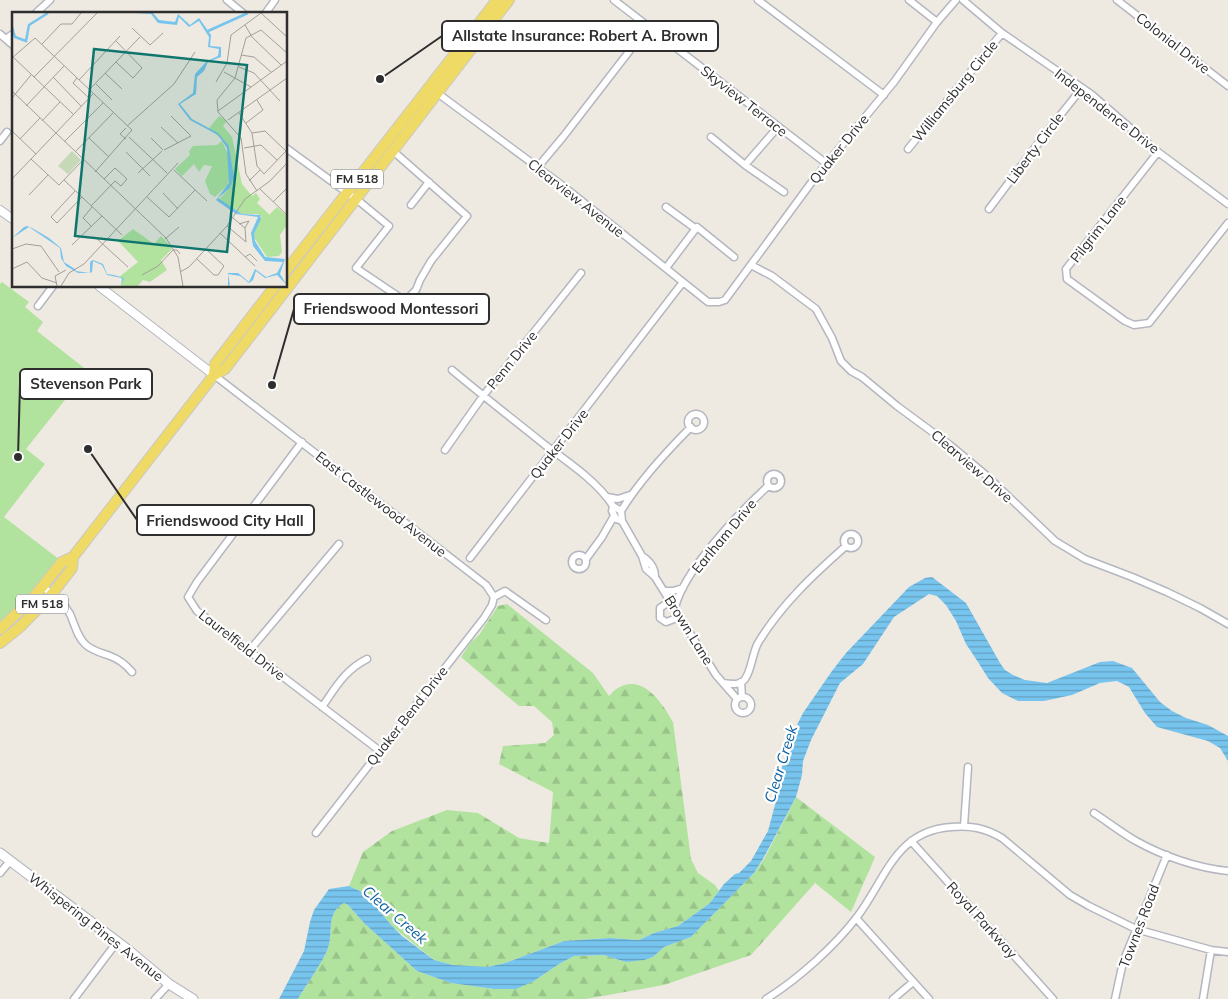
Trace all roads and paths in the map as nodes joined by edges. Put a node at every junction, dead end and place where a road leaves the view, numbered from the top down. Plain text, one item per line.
1 (50, 0) edge
2 (227, 0) edge
3 (275, 0) edge
4 (614, 0) edge
5 (758, 0) edge
6 (909, 0) edge
7 (956, 0) edge
8 (963, 0) edge
9 (1117, 0) edge
10 (502, 1) edge
11 (37, 12) edge
12 (242, 12) edge
13 (266, 12) edge
14 (937, 22) junction
15 (648, 27) junction
16 (1002, 33) junction
17 (0, 34) edge
18 (12, 34) edge
19 (6, 39) junction
20 (12, 44) edge
21 (1228, 86) edge
22 (1082, 88) junction
23 (433, 90) junction
24 (884, 95) junction
25 (778, 127) junction
26 (7, 132) dead end
27 (711, 137) dead end
28 (0, 141) edge
29 (908, 149) dead end
30 (288, 150) edge
31 (393, 151) junction
32 (1158, 152) junction
33 (826, 164) junction
34 (746, 165) junction
35 (537, 168) junction
36 (430, 182) junction
37 (784, 192) dead end
38 (346, 193) junction
39 (356, 199) junction
40 (1228, 204) edge
41 (411, 205) dead end
42 (666, 208) dead end
43 (989, 209) dead end
44 (0, 210) edge
45 (12, 219) edge
46 (1228, 223) edge
47 (696, 229) junction
48 (734, 257) dead end
49 (751, 265) junction
50 (666, 268) junction
51 (288, 269) edge
52 (581, 273) dead end
53 (683, 282) junction
54 (288, 287) edge
55 (52, 288) edge
56 (103, 288) edge
57 (273, 288) edge
58 (287, 288) edge
59 (724, 300) joint
60 (38, 306) dead end
61 (452, 370) dead end
62 (214, 375) junction
63 (483, 396) junction
64 (691, 427) dead end
65 (302, 442) junction
66 (445, 450) dead end
67 (553, 451) junction
68 (768, 486) dead end
69 (631, 494) junction
70 (607, 497) junction
71 (613, 506) junction
72 (620, 511) junction
73 (614, 516) junction
74 (622, 521) junction
75 (340, 544) dead end
76 (846, 546) dead end
77 (73, 557) junction
78 (470, 558) dead end
79 (586, 559) dead end
80 (43, 587) junction
81 (683, 588) junction
82 (665, 591) junction
83 (52, 594) junction
84 (494, 597) junction
85 (670, 601) junction
86 (675, 608) junction
87 (680, 617) junction
88 (546, 620) dead end
89 (1228, 624) edge
90 (0, 629) edge
91 (0, 643) edge
92 (249, 651) junction
93 (368, 659) dead end
94 (132, 672) dead end
95 (741, 682) junction
96 (723, 683) junction
97 (322, 707) junction
98 (380, 751) junction
99 (968, 767) dead end
100 (1094, 813) dead end
101 (964, 826) junction
102 (316, 833) dead end
103 (911, 840) junction
104 (0, 853) edge
105 (1167, 855) junction
106 (10, 861) junction
107 (1228, 871) edge
108 (0, 874) edge
109 (856, 918) junction
110 (1136, 928) junction
111 (117, 942) junction
112 (1211, 950) junction
113 (1228, 952) edge
114 (913, 982) junction
115 (170, 984) junction
116 (74, 999) edge
117 (155, 999) edge
118 (193, 999) edge
119 (766, 999) edge
120 (893, 999) edge
121 (928, 999) edge
122 (1053, 999) edge
123 (1115, 999) edge
124 (1203, 999) edge

1 - 11 street
2 - 12 street
3 - 13 street
4 - 15 street, Skyview Terrace
5 - 24 street
6 - 14 street
7 - 14 street, Quaker Drive
8 - 16 street, Independence Drive
9 - 21 street, Colonial Drive
10 - 23 main road, FM 518
14 - 24 street, Quaker Drive
15 - 25 street, Skyview Terrace
15 - 35 street
16 - 22 street, Independence Drive
16 - 29 street, Williamsburg Circle
17 - 19 street
18 - 19 street
19 - 20 street
22 - 32 street, Independence Drive
22 - 43 street, Liberty Circle
23 - 31 main road, FM 518
23 - 35 street, Clearview Avenue
23 - 38 main road, FM 518
24 - 33 street, Quaker Drive
25 - 33 street, Skyview Terrace
25 - 34 street
26 - 28 street
27 - 34 street
30 - 38 street
31 - 36 street
31 - 39 main road, FM 518
32 - 40 street, Independence Drive
32 - 46 street, Pilgrim Lane
33 - 49 street, Quaker Drive
34 - 37 street
35 - 50 street, Clearview Avenue
36 - 39 street
36 - 41 street
38 - 39 street
38 - 51 main road, FM 518
39 - 54 main road, FM 518
42 - 47 street
44 - 45 street
47 - 48 street
47 - 50 street
49 - 59 street, Quaker Drive
49 - 89 street, Clearview Drive
50 - 53 street, Clearview Avenue
52 - 63 street, Penn Drive
53 - 59 street, Clearview Avenue
53 - 67 street, Quaker Drive
55 - 60 street
56 - 62 street
57 - 62 main road, FM 518
58 - 62 main road, FM 518
61 - 63 street
62 - 65 street, East Castlewood Avenue
62 - 77 main road, FM 518
63 - 66 street, Penn Drive
63 - 67 street
64 - 69 street
65 - 84 street, East Castlewood Avenue
65 - 92 street, Laurelfield Drive
67 - 70 street
67 - 78 street, Quaker Drive
68 - 81 street, Earlham Drive
69 - 70 street
69 - 72 street
70 - 71 street
71 - 72 street
71 - 73 street
72 - 74 street, Brown Lane
73 - 74 street, Brown Lane
73 - 79 street
74 - 82 street, Brown Lane
75 - 92 street
76 - 95 street
77 - 80 main road, FM 518
77 - 83 main road, FM 518
80 - 83 street
80 - 90 main road, FM 518
81 - 82 street, Earlham Drive
81 - 86 street, Earlham Drive
82 - 85 street, Brown Lane
83 - 91 main road, FM 518
83 - 94 street
84 - 88 street
84 - 98 street, Quaker Bend Drive
85 - 86 street, Brown Lane
85 - 87 street
86 - 87 street, Brown Lane
87 - 96 street, Brown Lane
92 - 97 street, Laurelfield Drive
93 - 97 street
95 - 96 street
95 - 96 street, Brown Lane
97 - 98 street, Laurelfield Drive
98 - 102 street, Quaker Bend Drive
99 - 101 street
100 - 105 street
101 - 103 street
101 - 110 street
103 - 109 street
103 - 122 street, Royal Parkway
104 - 106 main road, Whispering Pines Avenue
105 - 107 street
105 - 110 street, Townes Road
106 - 108 street
106 - 111 main road, Whispering Pines Avenue
109 - 114 street
109 - 119 street
110 - 112 street
110 - 123 street, Townes Road
111 - 115 main road, Whispering Pines Avenue
111 - 116 street
112 - 113 street
112 - 124 street
114 - 120 street
114 - 121 street
115 - 117 street
115 - 118 main road, Whispering Pines Avenue

